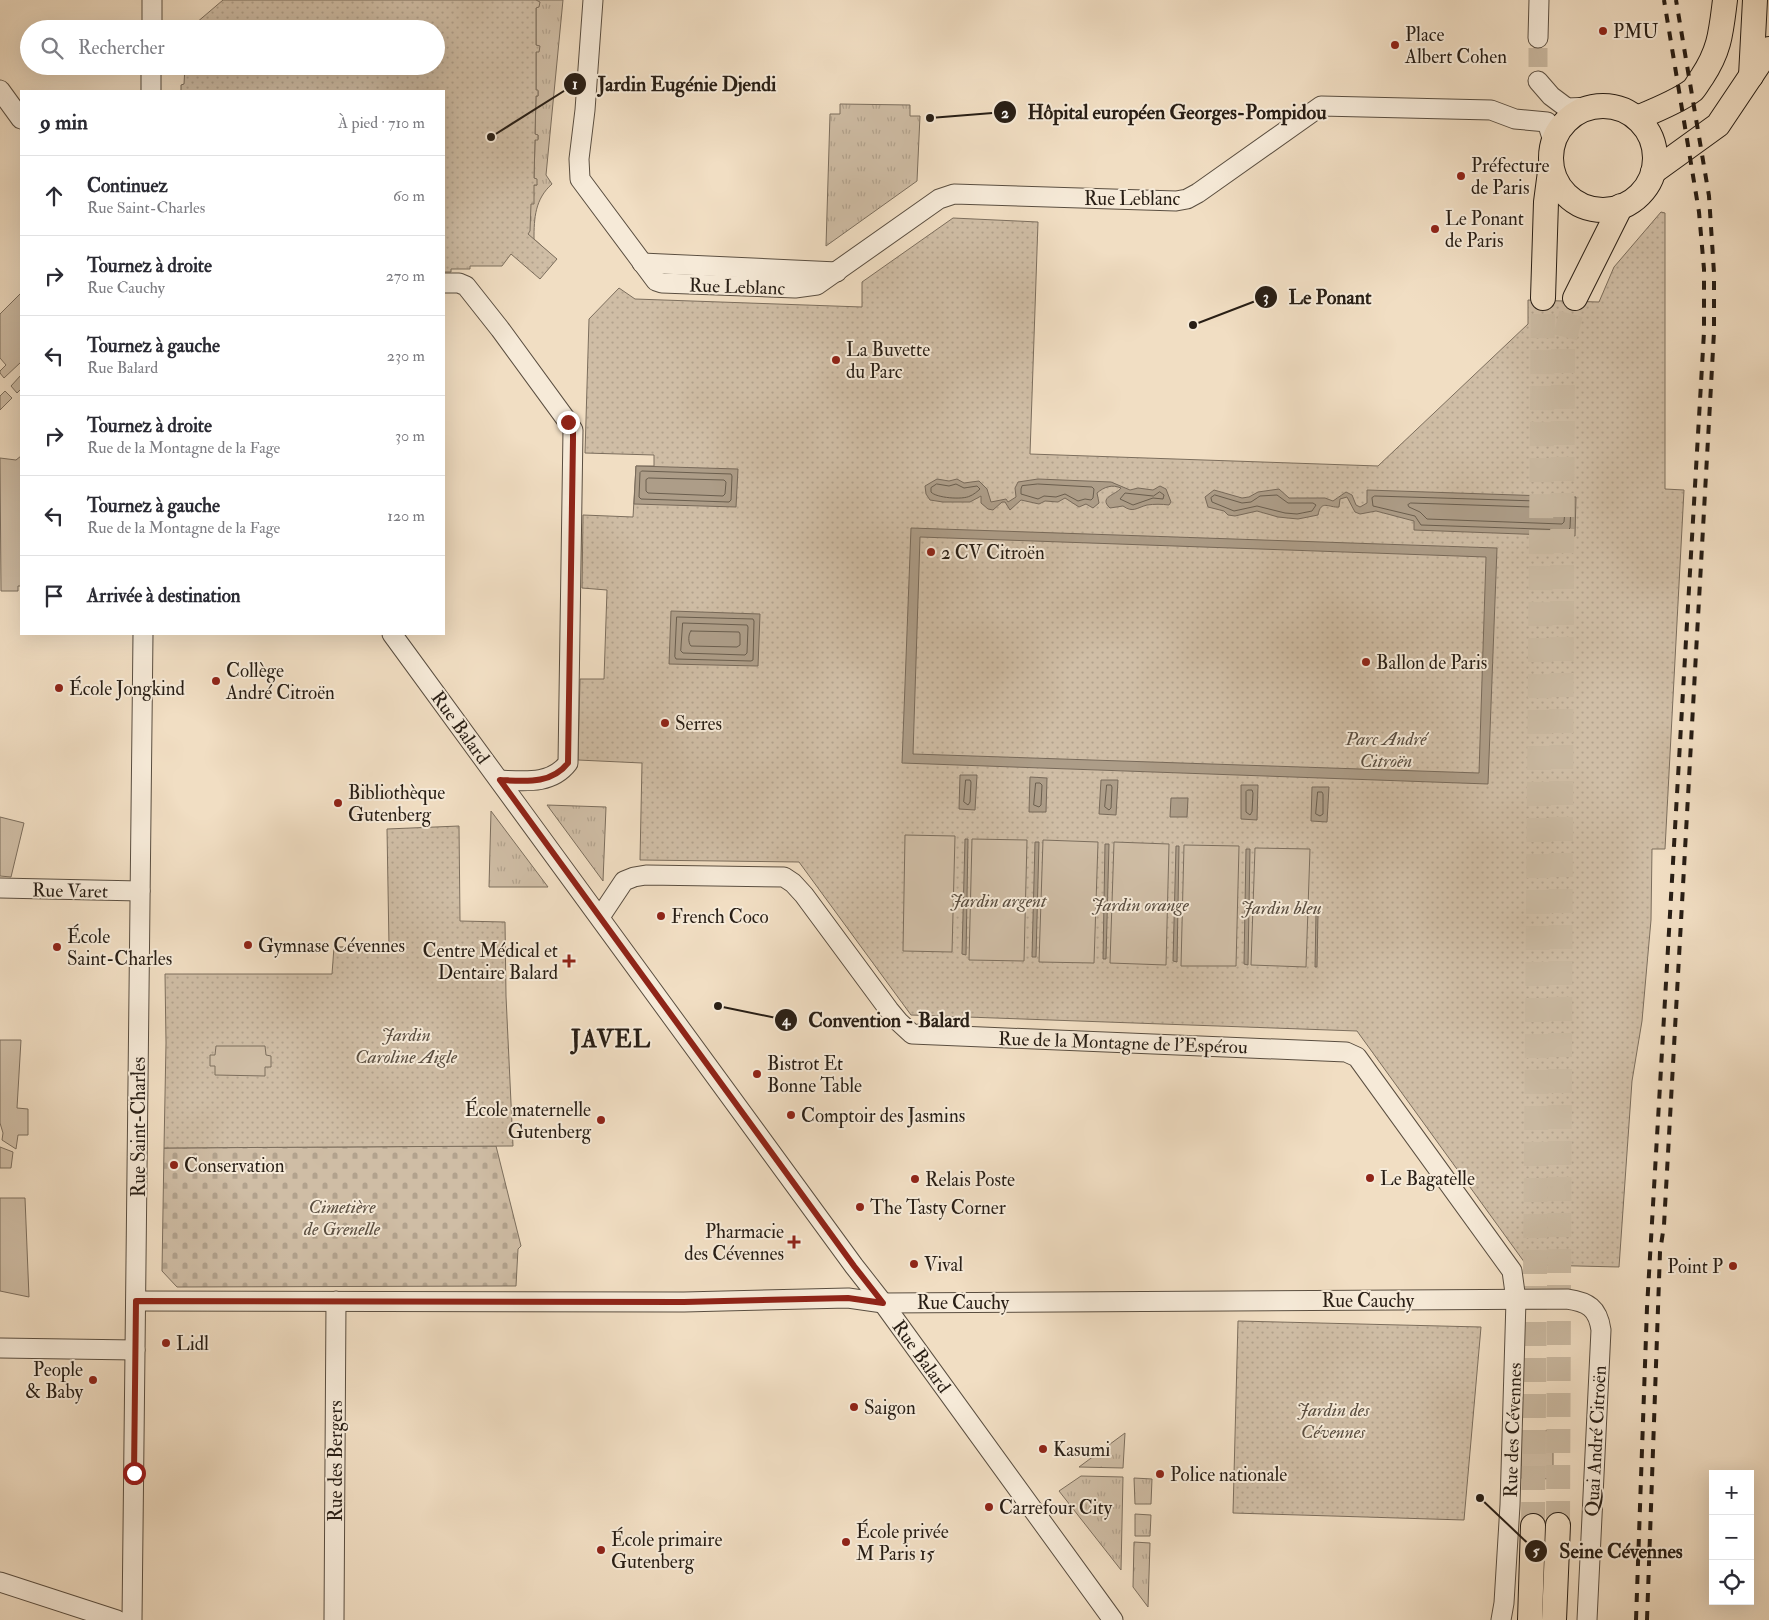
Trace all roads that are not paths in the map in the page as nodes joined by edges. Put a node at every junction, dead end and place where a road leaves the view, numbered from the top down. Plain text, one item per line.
1 (152, 0) edge
2 (593, 0) edge
3 (1539, 0) edge
4 (1717, 0) edge
5 (1725, 0) edge
6 (1754, 0) edge
7 (152, 20) edge
8 (1720, 35) junction
9 (1538, 38) tunnel mouth
10 (1769, 49) edge
11 (151, 75) edge
12 (1750, 78) junction
13 (0, 90) edge
14 (151, 90) edge
15 (1592, 107) junction
16 (20, 118) edge
17 (1637, 118) junction
18 (1551, 141) junction
19 (1653, 172) junction
20 (1621, 206) junction
21 (445, 282) edge
22 (1543, 298) tunnel mouth
23 (1575, 298) tunnel mouth
24 (143, 635) edge
25 (393, 635) edge
26 (500, 780) junction
27 (0, 888) edge
28 (140, 891) junction
29 (600, 917) junction
30 (1516, 1300) junction
31 (136, 1301) junction
32 (1581, 1301) joint
33 (336, 1302) junction
34 (883, 1303) junction
35 (0, 1348) edge
36 (135, 1350) junction
37 (1558, 1525) tunnel mouth
38 (1533, 1526) tunnel mouth
39 (0, 1582) edge
40 (117, 1620) edge
41 (132, 1620) edge
42 (334, 1620) edge
43 (1113, 1620) edge
44 (1501, 1620) edge
45 (1530, 1620) edge
46 (1554, 1620) edge
47 (1587, 1620) edge

1 - 7 street
2 - 18 street, Rue Leblanc
3 - 9 street
4 - 8 main road
5 - 8 main road
6 - 12 main road
8 - 17 main road
10 - 12 main road
11 - 14 street
12 - 19 main road
13 - 16 street
15 - 17 main road
15 - 18 main road
15 - 18 street
17 - 19 main road
18 - 20 main road
18 - 22 main road
19 - 20 main road
20 - 23 main road
21 - 26 street
24 - 28 street, Rue Saint-Charles
25 - 26 street, Rue Balard
26 - 29 street, Rue Balard
27 - 28 street, Rue Varet
28 - 31 street, Rue Saint-Charles
29 - 30 street, Rue de la Montagne de l'Espérou
29 - 34 street, Rue Balard
30 - 32 street, Rue Cauchy
30 - 34 street, Rue Cauchy
30 - 44 street, Rue des Cévennes
31 - 33 street, Rue Cauchy
31 - 36 street, Rue Saint-Charles
32 - 47 street, Quai André Citroën
33 - 34 street, Rue Cauchy
33 - 42 street, Rue des Bergers
34 - 43 street, Rue Balard
35 - 36 street
36 - 41 street, Rue Saint-Charles
37 - 46 main road, Quai André Citroën
38 - 45 main road
39 - 40 street

